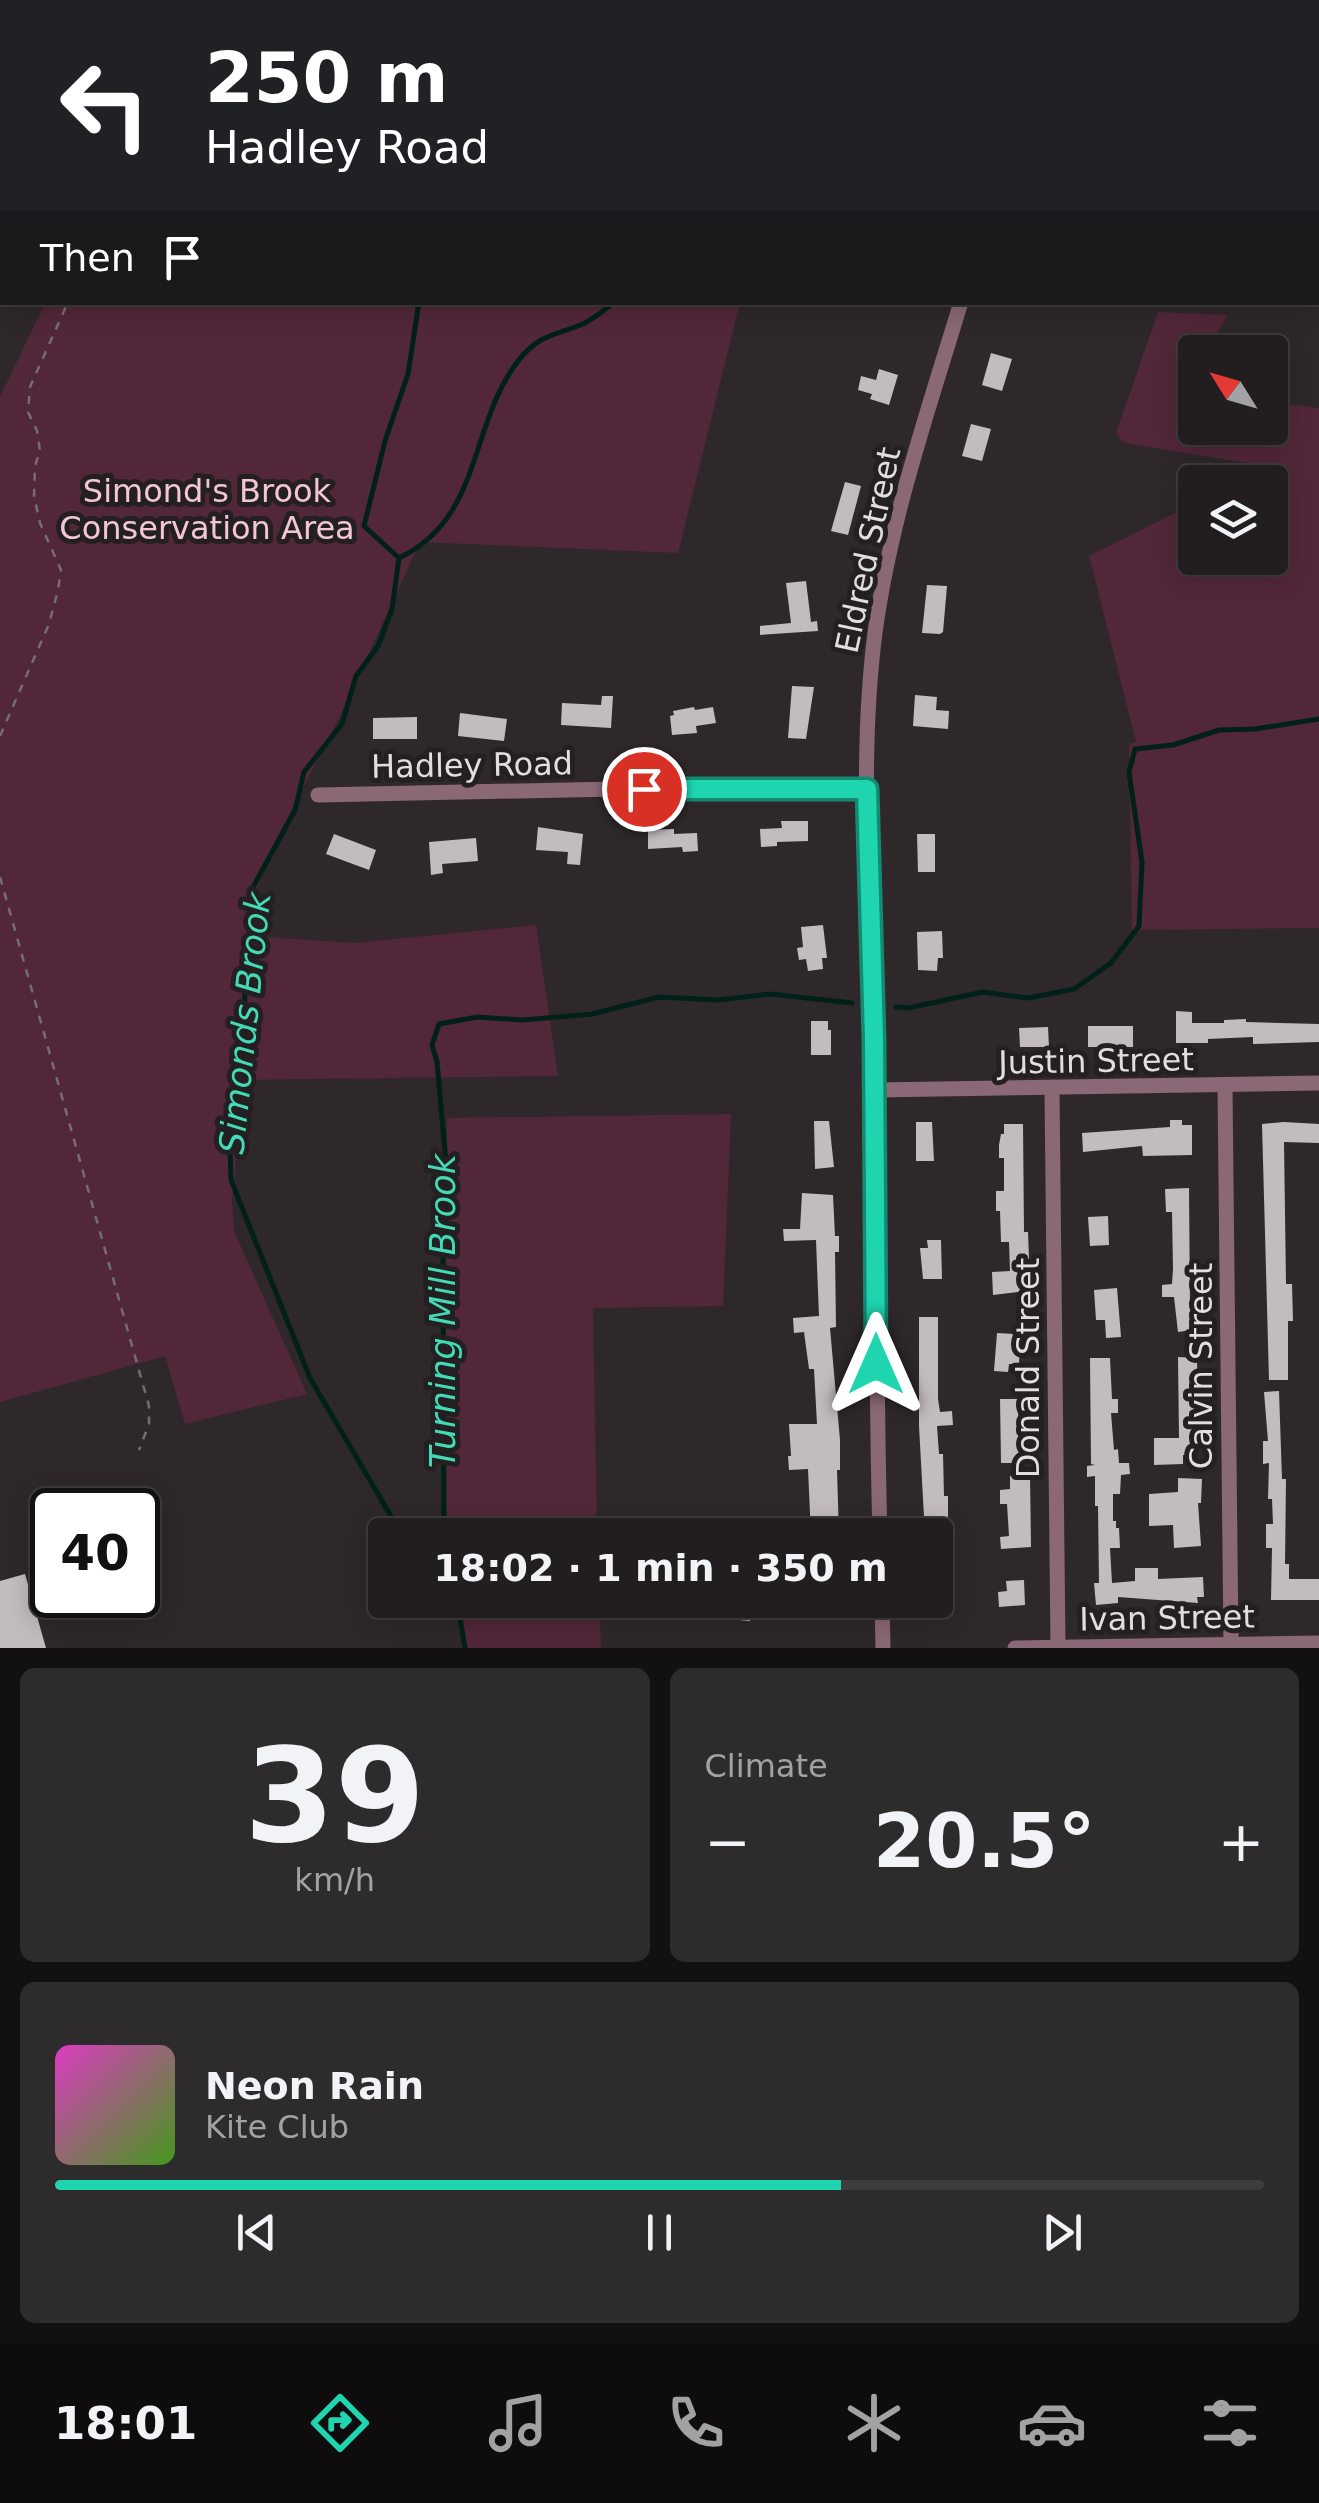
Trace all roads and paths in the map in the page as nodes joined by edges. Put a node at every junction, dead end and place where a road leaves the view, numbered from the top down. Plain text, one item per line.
1 (67, 305) edge
2 (960, 305) edge
3 (0, 736) edge
4 (867, 789) junction
5 (318, 795) dead end
6 (0, 877) edge
7 (1319, 1083) edge
8 (1225, 1087) junction
9 (874, 1090) junction
10 (1052, 1090) junction
11 (139, 1450) dead end
12 (879, 1518) edge
13 (882, 1618) edge
14 (1319, 1643) edge
15 (1230, 1644) junction
16 (1058, 1647) edge
17 (883, 1648) edge
18 (1015, 1648) edge

1 - 3 path
2 - 4 street, Eldred Street
4 - 5 street, Hadley Road
4 - 9 street, Eldred Street
6 - 11 path
7 - 8 street, Justin Street
8 - 10 street, Justin Street
8 - 15 street, Calvin Street
9 - 10 street, Justin Street
9 - 12 street, Eldred Street
10 - 16 street, Donald Street
13 - 17 street
14 - 15 street, Ivan Street
15 - 16 street, Ivan Street
16 - 18 street, Ivan Street

